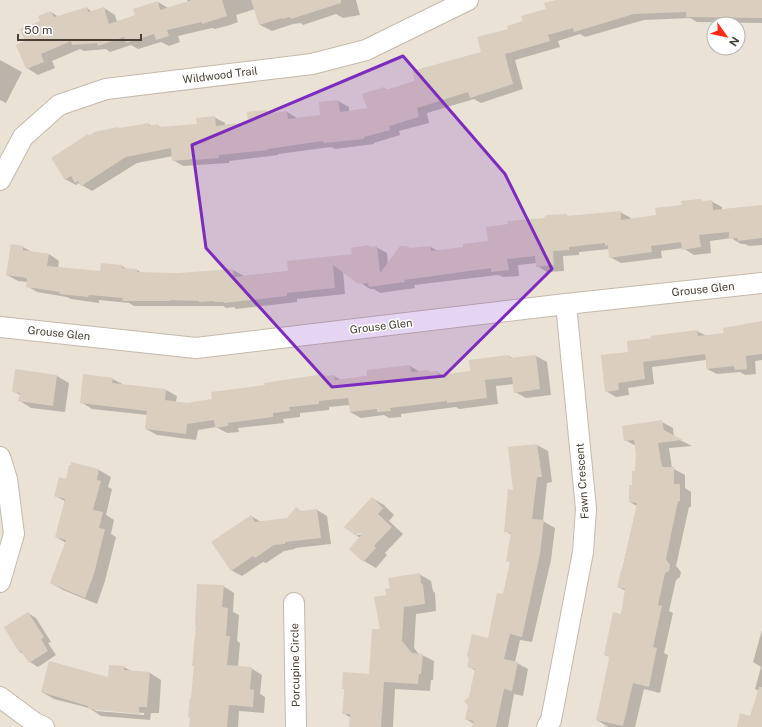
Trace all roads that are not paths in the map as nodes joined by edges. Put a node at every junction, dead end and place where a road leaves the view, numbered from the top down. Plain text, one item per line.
1 (468, 0) edge
2 (0, 180) edge
3 (762, 283) edge
4 (566, 304) junction
5 (0, 327) edge
6 (0, 457) edge
7 (0, 582) edge
8 (294, 603) dead end
9 (0, 697) edge
10 (44, 727) edge
11 (296, 727) edge
12 (546, 727) edge

1 - 2 street, Wildwood Trail
3 - 4 street, Grouse Glen
4 - 5 street, Grouse Glen
4 - 12 street, Fawn Crescent
6 - 7 street
8 - 11 street, Porcupine Circle
9 - 10 street

